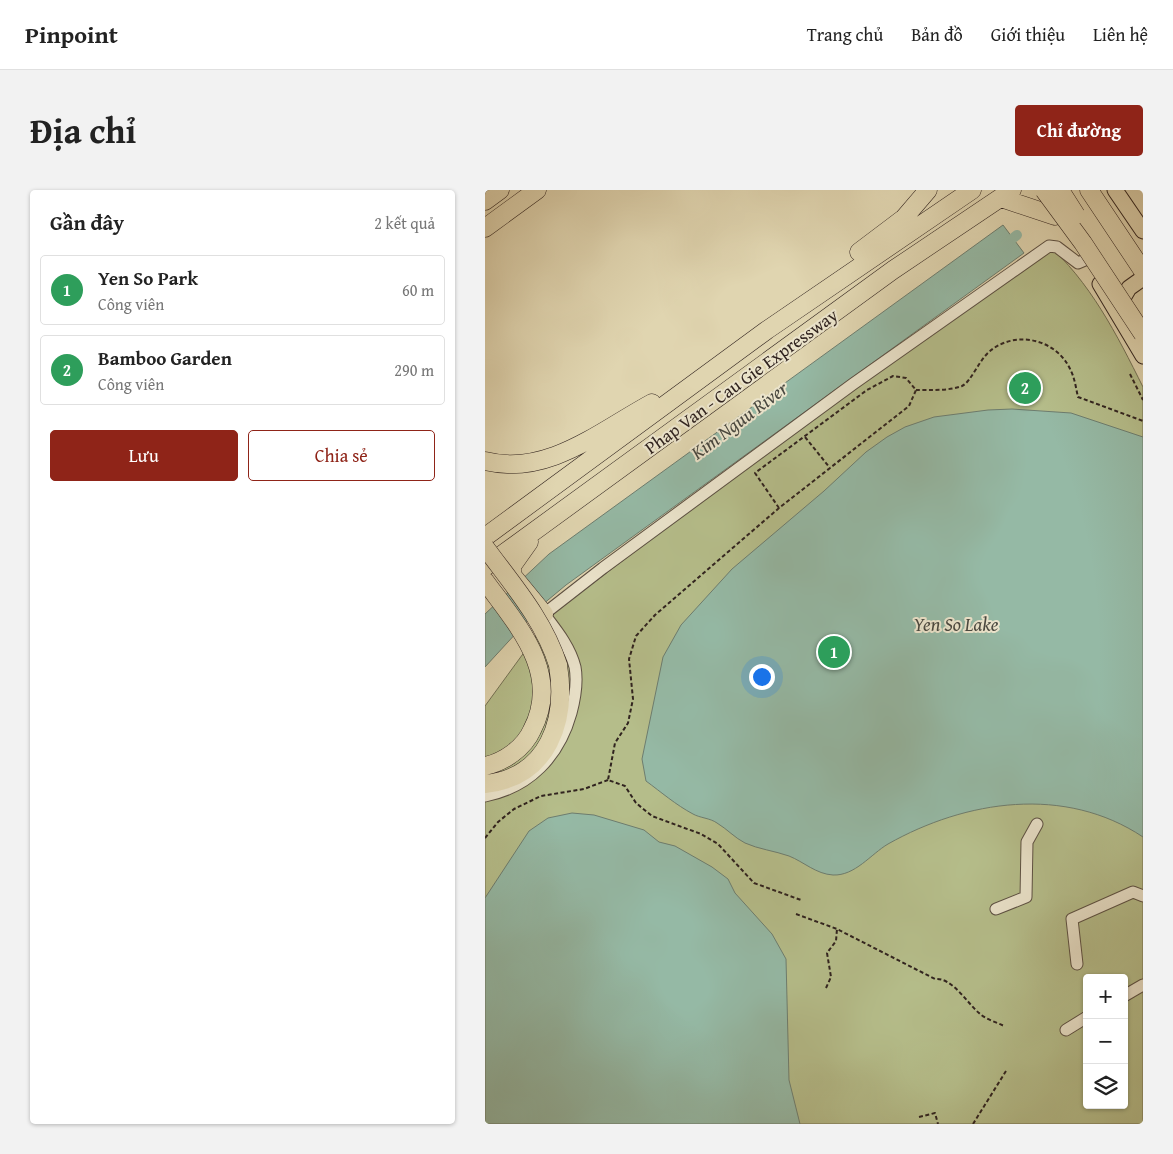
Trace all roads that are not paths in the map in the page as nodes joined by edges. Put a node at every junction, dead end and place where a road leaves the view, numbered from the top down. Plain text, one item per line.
1 (537, 190) edge
2 (928, 190) edge
3 (972, 190) edge
4 (1037, 190) edge
5 (1044, 190) edge
6 (1060, 190) edge
7 (1089, 190) edge
8 (1103, 190) edge
9 (1009, 192) edge
10 (1118, 192) edge
11 (1055, 216) junction
12 (485, 228) edge
13 (1143, 231) edge
14 (1085, 260) junction
15 (1143, 267) edge
16 (1143, 271) edge
17 (1143, 278) edge
18 (1116, 310) junction
19 (1143, 316) edge
20 (767, 330) junction
21 (1143, 334) edge
22 (1143, 356) edge
23 (714, 369) junction
24 (485, 461) edge
25 (559, 513) junction
26 (485, 537) edge
27 (529, 542) junction
28 (485, 547) edge
29 (485, 567) edge
30 (485, 579) edge
31 (542, 612) junction
32 (485, 766) edge
33 (485, 784) edge
34 (485, 796) edge
35 (1037, 824) dead end
36 (1143, 896) edge
37 (997, 909) dead end
38 (1077, 964) dead end
39 (1143, 985) edge
40 (1128, 994) edge
41 (1085, 1019) edge
42 (1066, 1030) dead end

1 - 12 highway
2 - 20 highway
3 - 20 highway, Phap Van - Cau Gie Expressway
4 - 11 main road
5 - 21 highway, bridge
6 - 19 highway, bridge
7 - 16 highway
8 - 15 highway
9 - 11 highway
9 - 25 highway, Phap Van - Cau Gie Expressway
10 - 13 main road
11 - 14 main road
14 - 18 main road
14 - 31 street
17 - 18 main road
18 - 22 main road
20 - 23 highway, Phap Van - Cau Gie Expressway
23 - 24 highway
23 - 26 highway, Phap Van - Cau Gie Expressway
25 - 27 highway
25 - 29 highway, Phap Van - Cau Gie Expressway
27 - 30 highway
27 - 31 highway
28 - 33 highway, bridge
30 - 32 highway
31 - 34 street
35 - 37 street
36 - 38 street
39 - 40 street
41 - 42 street

